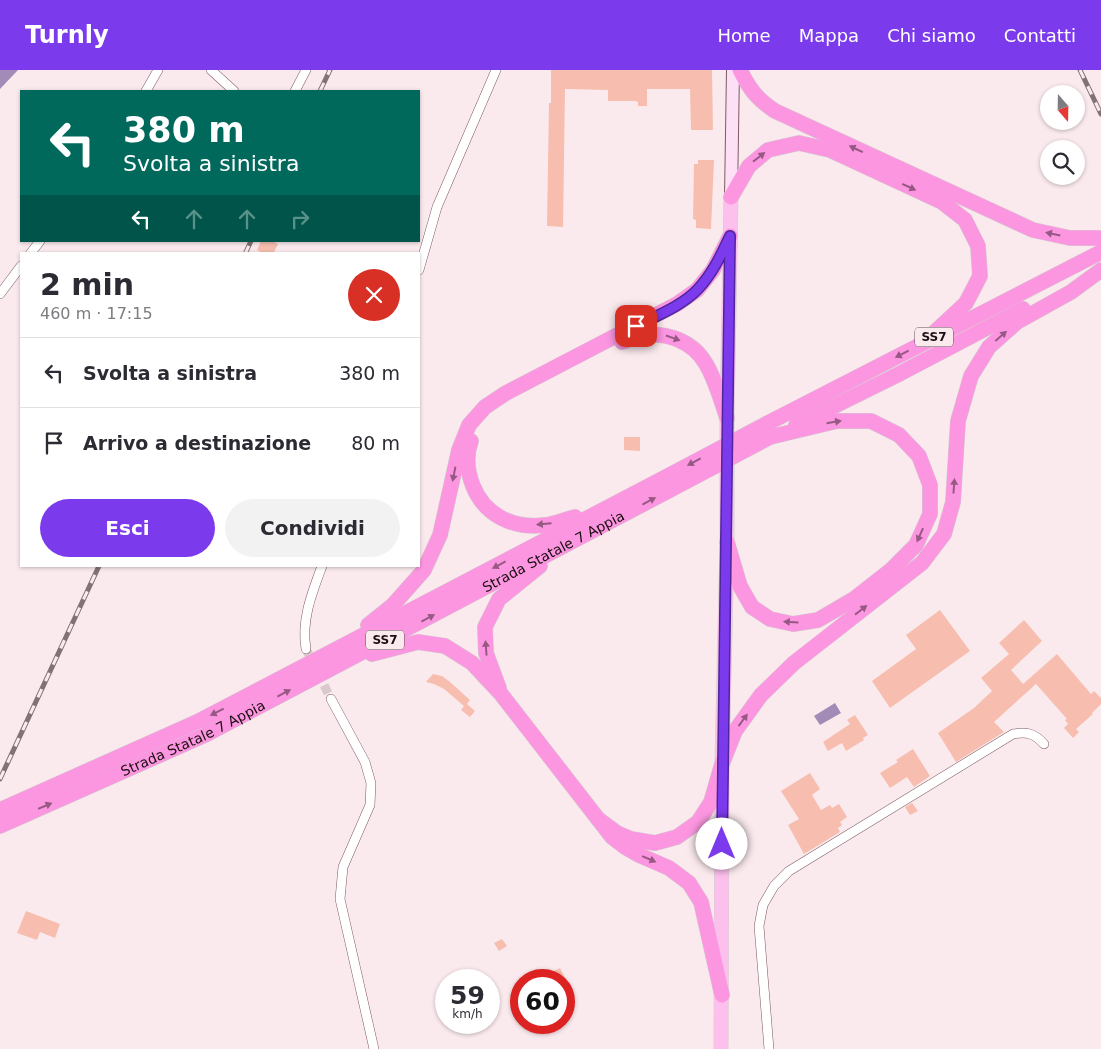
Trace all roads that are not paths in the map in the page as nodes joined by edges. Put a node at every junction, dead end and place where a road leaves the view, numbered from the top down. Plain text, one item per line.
1 (158, 70) edge
2 (211, 70) edge
3 (306, 70) edge
4 (496, 70) edge
5 (733, 70) edge
6 (740, 70) edge
7 (147, 90) edge
8 (233, 90) edge
9 (296, 90) edge
10 (731, 197) junction
11 (730, 236) junction
12 (1101, 238) edge
13 (39, 242) edge
14 (32, 252) edge
15 (1101, 252) edge
16 (420, 266) edge
17 (20, 267) edge
18 (1101, 269) edge
19 (0, 294) edge
20 (923, 343) junction
21 (727, 418) junction
22 (769, 430) junction
23 (667, 484) junction
24 (608, 507) junction
25 (727, 542) junction
26 (569, 544) junction
27 (322, 567) edge
28 (306, 649) tunnel mouth
29 (341, 656) junction
30 (501, 694) junction
31 (331, 699) tunnel mouth
32 (1044, 744) dead end
33 (722, 764) junction
34 (97, 776) junction
35 (0, 810) edge
36 (598, 819) junction
37 (0, 826) edge
38 (722, 995) junction
39 (374, 1049) edge
40 (721, 1049) edge
41 (769, 1049) edge

1 - 7 street
2 - 8 street
3 - 9 street
4 - 16 street
5 - 10 main road
12 -> 6 highway
10 - 11 main road
10 -> 20 highway
11 - 21 main road
11 -> 29 highway
13 - 14 street
15 - 20 highway, Strada Statale 7 Appia / SS7
17 - 19 street
18 - 22 highway, Strada Statale 7 Appia / SS7
33 -> 18 highway
20 -> 22 highway, Strada Statale 7 Appia / SS7
24 -> 21 highway
21 - 25 main road
22 - 23 highway, Strada Statale 7 Appia / SS7, bridge
22 -> 25 highway
23 - 24 highway, Strada Statale 7 Appia / SS7
26 -> 23 highway, Strada Statale 7 Appia / SS7
24 -> 29 highway, Strada Statale 7 Appia / SS7
25 - 33 main road
29 -> 26 highway, Strada Statale 7 Appia / SS7
30 -> 26 highway
27 - 28 street
29 - 30 highway
29 - 34 highway, Strada Statale 7 Appia / SS7
30 - 36 highway
31 - 39 street
32 - 41 street
33 - 36 highway
33 - 38 main road
34 - 35 highway, Strada Statale 7 Appia / SS7
37 -> 34 highway, Strada Statale 7 Appia / SS7
36 -> 38 highway
38 - 40 main road

